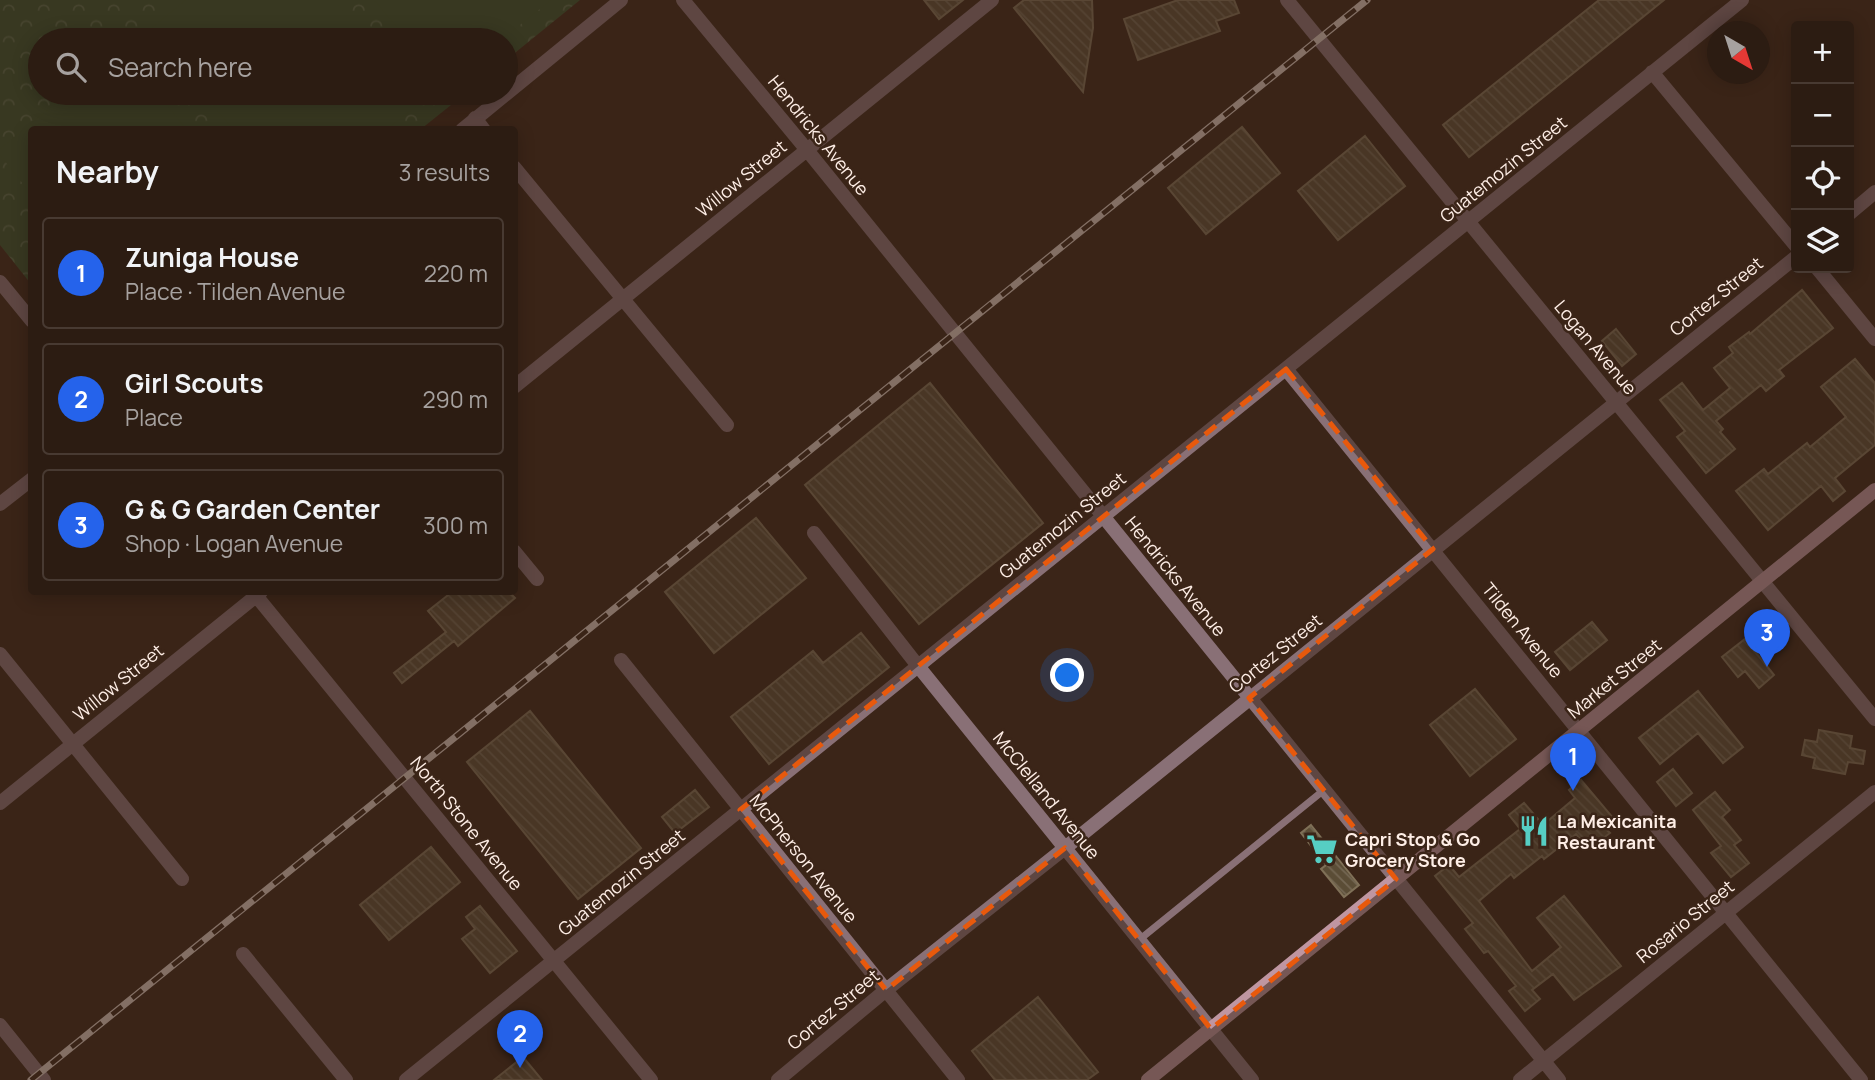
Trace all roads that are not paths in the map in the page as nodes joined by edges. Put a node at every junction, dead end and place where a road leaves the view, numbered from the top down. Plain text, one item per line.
1 (621, 0) edge
2 (683, 0) edge
3 (992, 0) edge
4 (1287, 0) edge
5 (1742, 0) edge
6 (1652, 72) junction
7 (518, 91) edge
8 (502, 105) edge
9 (480, 124) edge
10 (807, 149) junction
11 (518, 172) edge
12 (1875, 192) edge
13 (1854, 210) edge
14 (1468, 222) junction
15 (1791, 240) edge
16 (1791, 261) edge
17 (1821, 273) edge
18 (0, 282) edge
19 (622, 300) junction
20 (28, 316) edge
21 (1875, 340) edge
22 (1286, 369) junction
23 (518, 384) edge
24 (1616, 401) junction
25 (727, 425) dead end
26 (28, 482) edge
27 (1875, 490) edge
28 (0, 504) edge
29 (1103, 516) junction
30 (814, 533) dead end
31 (1433, 549) junction
32 (518, 556) edge
33 (537, 579) dead end
34 (1762, 582) junction
35 (255, 595) edge
36 (259, 595) edge
37 (0, 654) edge
38 (621, 660) dead end
39 (918, 666) junction
40 (1249, 698) junction
41 (1875, 719) edge
42 (1579, 730) junction
43 (72, 744) junction
44 (1324, 790) junction
45 (1875, 792) edge
46 (0, 803) edge
47 (740, 810) junction
48 (1065, 848) junction
49 (182, 879) dead end
50 (1396, 879) junction
51 (1726, 913) junction
52 (1139, 940) junction
53 (243, 954) dead end
54 (554, 961) junction
55 (886, 990) junction
56 (0, 1025) edge
57 (1211, 1029) junction
58 (1543, 1061) junction
59 (44, 1080) edge
60 (346, 1080) edge
61 (406, 1080) edge
62 (651, 1080) edge
63 (778, 1080) edge
64 (958, 1080) edge
65 (1148, 1080) edge
66 (1252, 1080) edge
67 (1520, 1080) edge
68 (1559, 1080) edge
69 (1861, 1080) edge

1 - 7 street
2 - 10 street, Hendricks Avenue
3 - 10 street, Willow Street
4 - 14 street, Logan Avenue
5 - 6 street, Guatemozin Street
6 - 14 street, Guatemozin Street
6 - 15 street
8 - 9 street
10 - 19 street, Willow Street
10 - 29 street, Hendricks Avenue
11 - 19 street
12 - 13 street
14 - 22 street, Guatemozin Street
14 - 24 street, Logan Avenue
16 - 24 street, Cortez Street
17 - 21 street
18 - 20 street
19 - 23 street, Willow Street
19 - 25 street
22 - 29 street, Guatemozin Street
22 - 31 street, Tilden Avenue
24 - 31 street, Cortez Street
24 - 34 street, Logan Avenue
26 - 28 street
27 - 34 street, Market Street
29 - 39 street, Guatemozin Street
29 - 40 street, Hendricks Avenue
30 - 39 street, McClelland Avenue
31 - 40 street, Cortez Street
31 - 42 street, Tilden Avenue
32 - 33 street
34 - 41 street, Logan Avenue
34 - 42 street, Market Street
35 - 43 street, Willow Street
36 - 54 street, North Stone Avenue
37 - 43 street
38 - 47 street, McPherson Avenue
39 - 47 street, Guatemozin Street
39 - 48 street, McClelland Avenue
40 - 44 street, Hendricks Avenue
40 - 48 street, Cortez Street
42 - 50 street, Market Street
42 - 51 street, Tilden Avenue
43 - 46 street, Willow Street
43 - 49 street
44 - 50 street, Hendricks Avenue
44 - 52 lane
45 - 51 street, Rosario Street
47 - 54 street, Guatemozin Street
47 - 55 street, McPherson Avenue
48 - 52 street, McClelland Avenue
48 - 55 street, Cortez Street
50 - 57 street, Market Street
50 - 58 street, Hendricks Avenue
51 - 58 street, Rosario Street
51 - 69 street, Tilden Avenue
52 - 57 street, McClelland Avenue
53 - 60 street
54 - 61 street, Guatemozin Street
54 - 62 street, North Stone Avenue
55 - 63 street, Cortez Street
55 - 64 street, McPherson Avenue
56 - 59 street
57 - 65 street, Market Street
57 - 66 street, McClelland Avenue
58 - 67 street, Rosario Street
58 - 68 street, Hendricks Avenue

